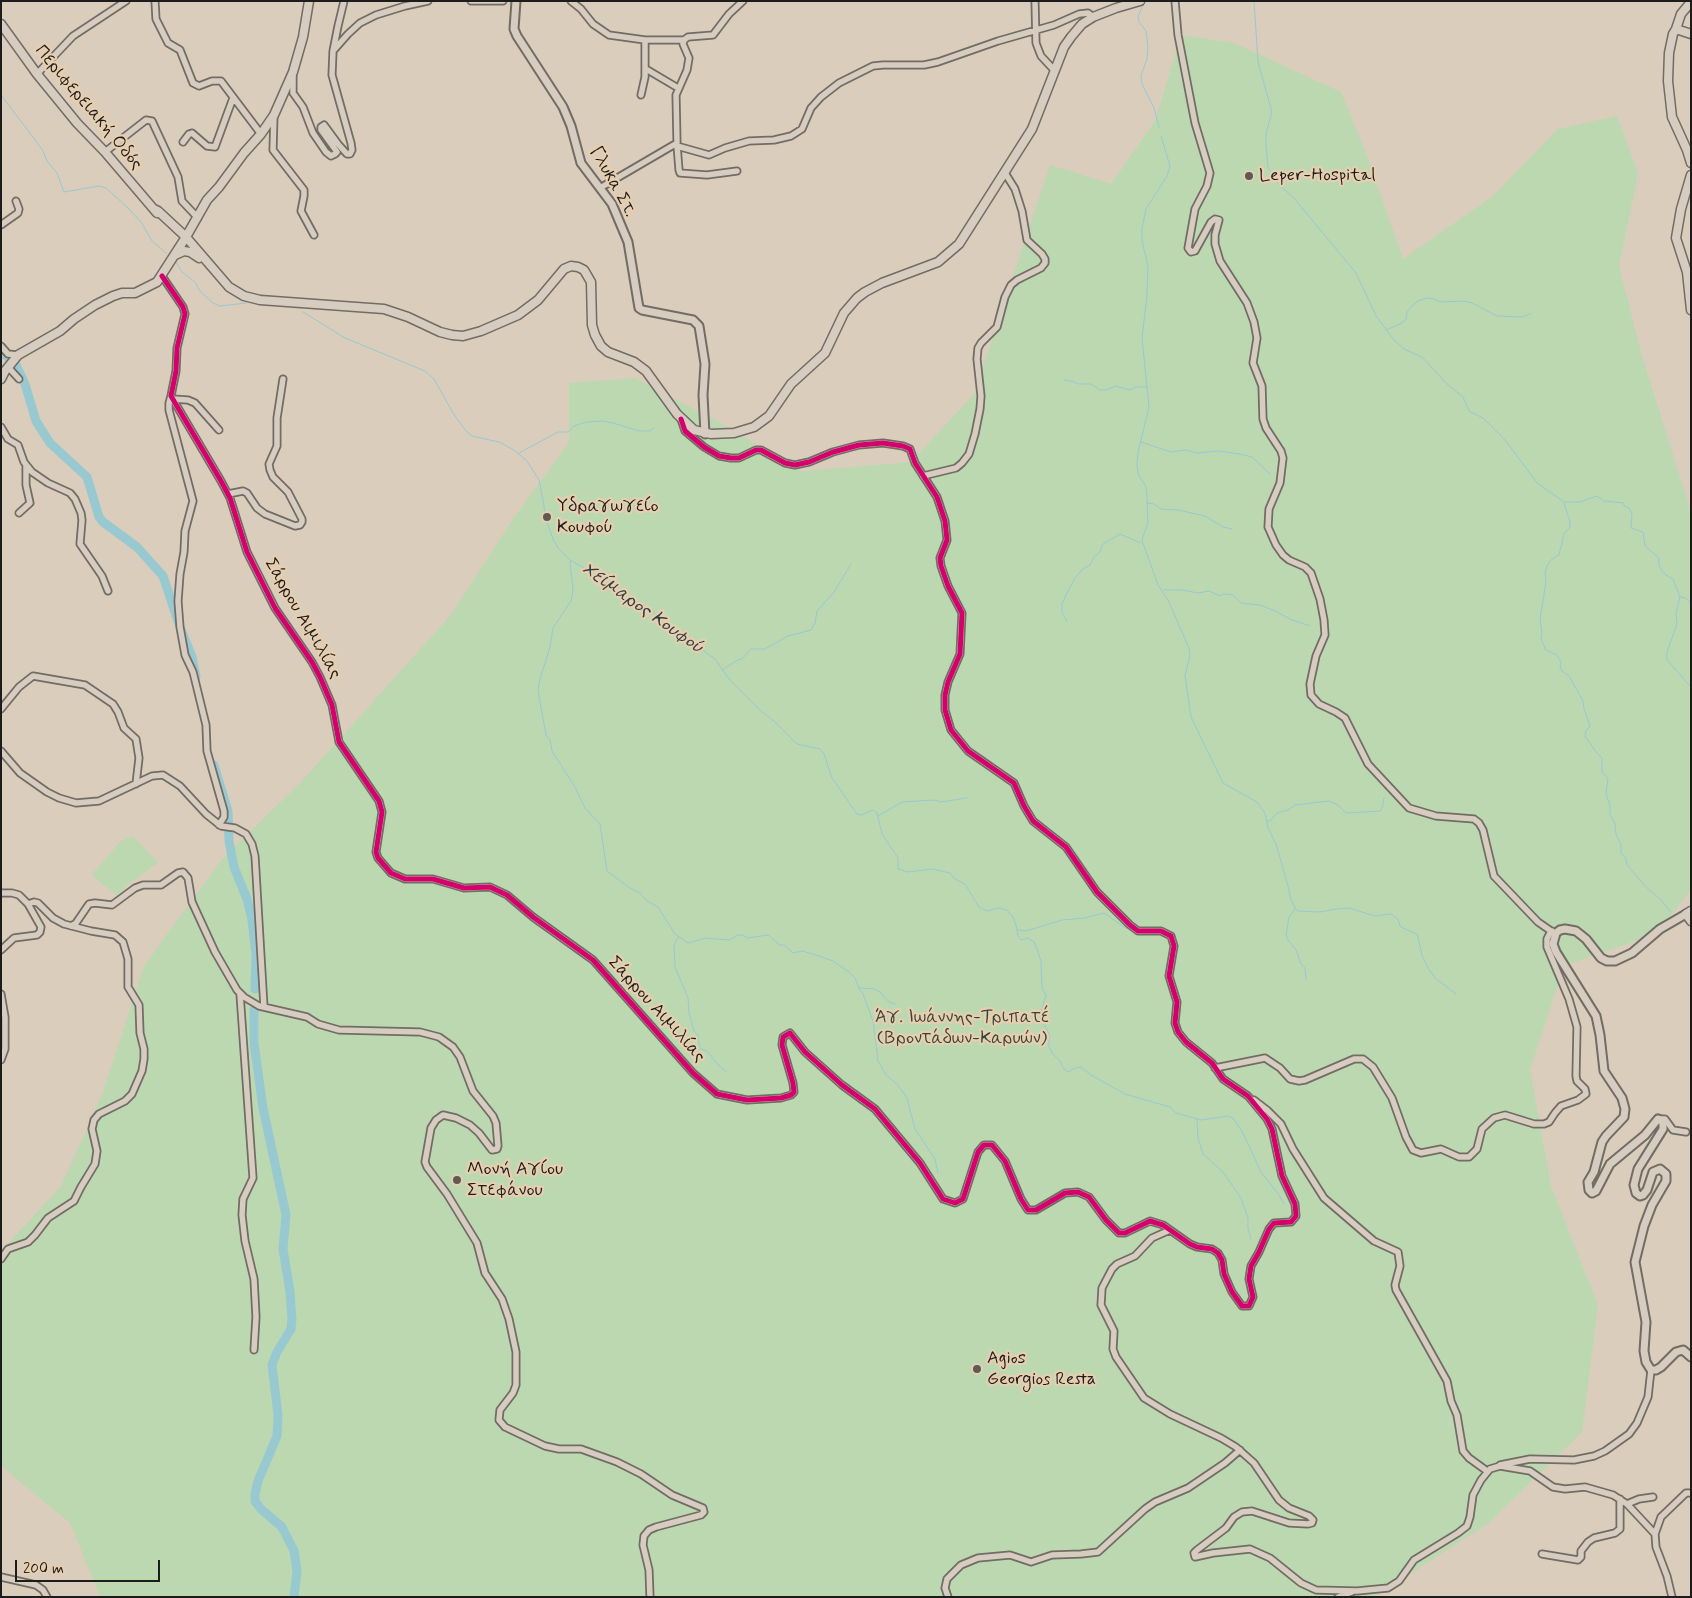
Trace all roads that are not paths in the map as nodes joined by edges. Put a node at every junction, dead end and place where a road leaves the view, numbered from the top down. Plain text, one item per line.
1 (126, 1) edge
2 (155, 1) edge
3 (309, 1) edge
4 (344, 1) edge
5 (397, 1) edge
6 (428, 1) edge
7 (472, 1) edge
8 (503, 1) edge
9 (516, 1) edge
10 (571, 1) edge
11 (743, 1) edge
12 (1034, 1) edge
13 (1140, 1) edge
14 (1175, 1) edge
15 (1691, 2) edge
16 (405, 6) junction
17 (1093, 17) junction
18 (1, 24) edge
19 (1035, 29) junction
20 (1676, 29) junction
21 (1691, 34) edge
22 (645, 40) junction
23 (684, 40) junction
24 (333, 51) junction
25 (646, 69) junction
26 (1055, 71) junction
27 (293, 72) junction
28 (38, 74) junction
29 (678, 88) junction
30 (641, 95) dead end
31 (233, 98) junction
32 (274, 115) junction
33 (261, 134) junction
34 (183, 142) dead end
35 (677, 145) junction
36 (105, 152) junction
37 (1691, 163) edge
38 (737, 172) dead end
39 (1005, 173) junction
40 (1691, 175) edge
41 (600, 188) junction
42 (16, 201) dead end
43 (154, 210) junction
44 (198, 218) junction
45 (172, 223) junction
46 (1, 225) edge
47 (194, 225) junction
48 (314, 235) dead end
49 (185, 239) junction
50 (175, 256) junction
51 (199, 258) junction
52 (162, 276) junction
53 (219, 276) junction
54 (1691, 310) edge
55 (1, 346) edge
56 (13, 361) junction
57 (2, 377) edge
58 (282, 378) dead end
59 (19, 379) dead end
60 (172, 398) junction
61 (681, 419) junction
62 (1, 427) edge
63 (219, 430) dead end
64 (705, 434) junction
65 (26, 465) junction
66 (924, 476) junction
67 (228, 494) junction
68 (19, 513) dead end
69 (108, 591) dead end
70 (1, 709) edge
71 (1, 751) edge
72 (136, 784) junction
73 (222, 826) junction
74 (1, 893) edge
75 (28, 904) junction
76 (1688, 912) edge
77 (1691, 921) edge
78 (70, 926) junction
79 (1553, 932) junction
80 (1, 950) edge
81 (1, 994) edge
82 (242, 996) junction
83 (261, 1006) junction
84 (1, 1060) edge
85 (1215, 1068) junction
86 (1248, 1096) junction
87 (1660, 1119) junction
88 (1686, 1132) dead end
89 (1170, 1230) junction
90 (1, 1259) edge
91 (254, 1350) dead end
92 (1691, 1357) edge
93 (1652, 1370) junction
94 (1240, 1450) junction
95 (1496, 1466) junction
96 (1487, 1471) junction
97 (1691, 1493) edge
98 (1653, 1497) dead end
99 (1620, 1499) junction
100 (1627, 1504) junction
101 (1655, 1534) junction
102 (1542, 1554) dead end
103 (1, 1577) edge
104 (1357, 1591) junction
105 (47, 1597) edge
106 (650, 1597) edge
107 (948, 1597) edge
108 (1338, 1597) edge
109 (1672, 1597) edge

1 - 28 street
2 - 31 street
3 - 27 main road
4 - 24 street
5 - 16 street
6 - 16 street
7 - 8 street
9 - 41 street, Γλυκα Στ.
10 - 22 street
11 - 23 street
12 - 19 street
13 - 17 main road
14 - 79 street
15 - 20 main road
16 - 24 street
17 - 19 street
17 - 26 main road
18 - 28 main road, Περιφερειακή Οδός
19 - 26 street
19 - 35 street
20 - 21 main road
20 - 37 main road
22 - 23 street
22 - 25 street
23 - 29 street
24 - 27 street
25 - 29 street
25 - 30 street
26 - 39 main road
27 - 32 main road
28 - 36 main road, Περιφερειακή Οδός
29 - 35 street
31 - 33 street
31 - 34 street
32 - 33 main road
32 - 48 street
33 - 44 main road
35 - 38 street
35 - 41 street
36 - 43 main road, Περιφερειακή Οδός
36 - 44 street
39 - 64 main road
39 - 66 street
40 - 54 main road
41 - 64 street, Γλυκα Στ.
42 - 46 street
43 - 45 main road, Περιφερειακή Οδός
43 - 49 main road, Περιφερειακή Οδός
44 - 47 main road
45 - 47 main road
45 - 49 main road, Περιφερειακή Οδός
47 - 49 main road
49 - 50 main road
49 - 51 main road, Περιφερειακή Οδός
49 - 53 main road, Περιφερειακή Οδός
50 - 51 main road
50 - 52 main road
51 - 53 main road, Περιφερειακή Οδός
52 - 56 main road
52 - 60 street
53 - 61 main road, Περιφερειακή Οδός
55 - 56 street
56 - 57 main road
56 - 59 street
58 - 67 street
60 - 63 street
60 - 67 street, Σάρρου Αιμιλίας
60 - 73 street
61 - 64 main road, Περιφερειακή Οδός
61 - 66 street
62 - 65 street
65 - 68 street
65 - 69 street
66 - 85 street
67 - 89 street, Σάρρου Αιμιλίας
70 - 72 street
71 - 72 street
72 - 73 street
73 - 83 street
74 - 75 street
75 - 78 street
75 - 80 street
76 - 77 main road
76 - 79 street
78 - 82 street
78 - 90 street
79 - 85 street
79 - 87 street
81 - 84 street
82 - 83 street
82 - 91 street
83 - 106 street
85 - 86 street
86 - 89 street
86 - 96 street
87 - 88 street
87 - 93 street
89 - 94 street
92 - 93 street
93 - 95 street
94 - 104 street
94 - 107 street
95 - 96 street
95 - 99 street
96 - 104 street
97 - 101 street
98 - 100 street
99 - 100 street
99 - 102 street
100 - 101 street
101 - 109 street
103 - 105 street
104 - 108 street

